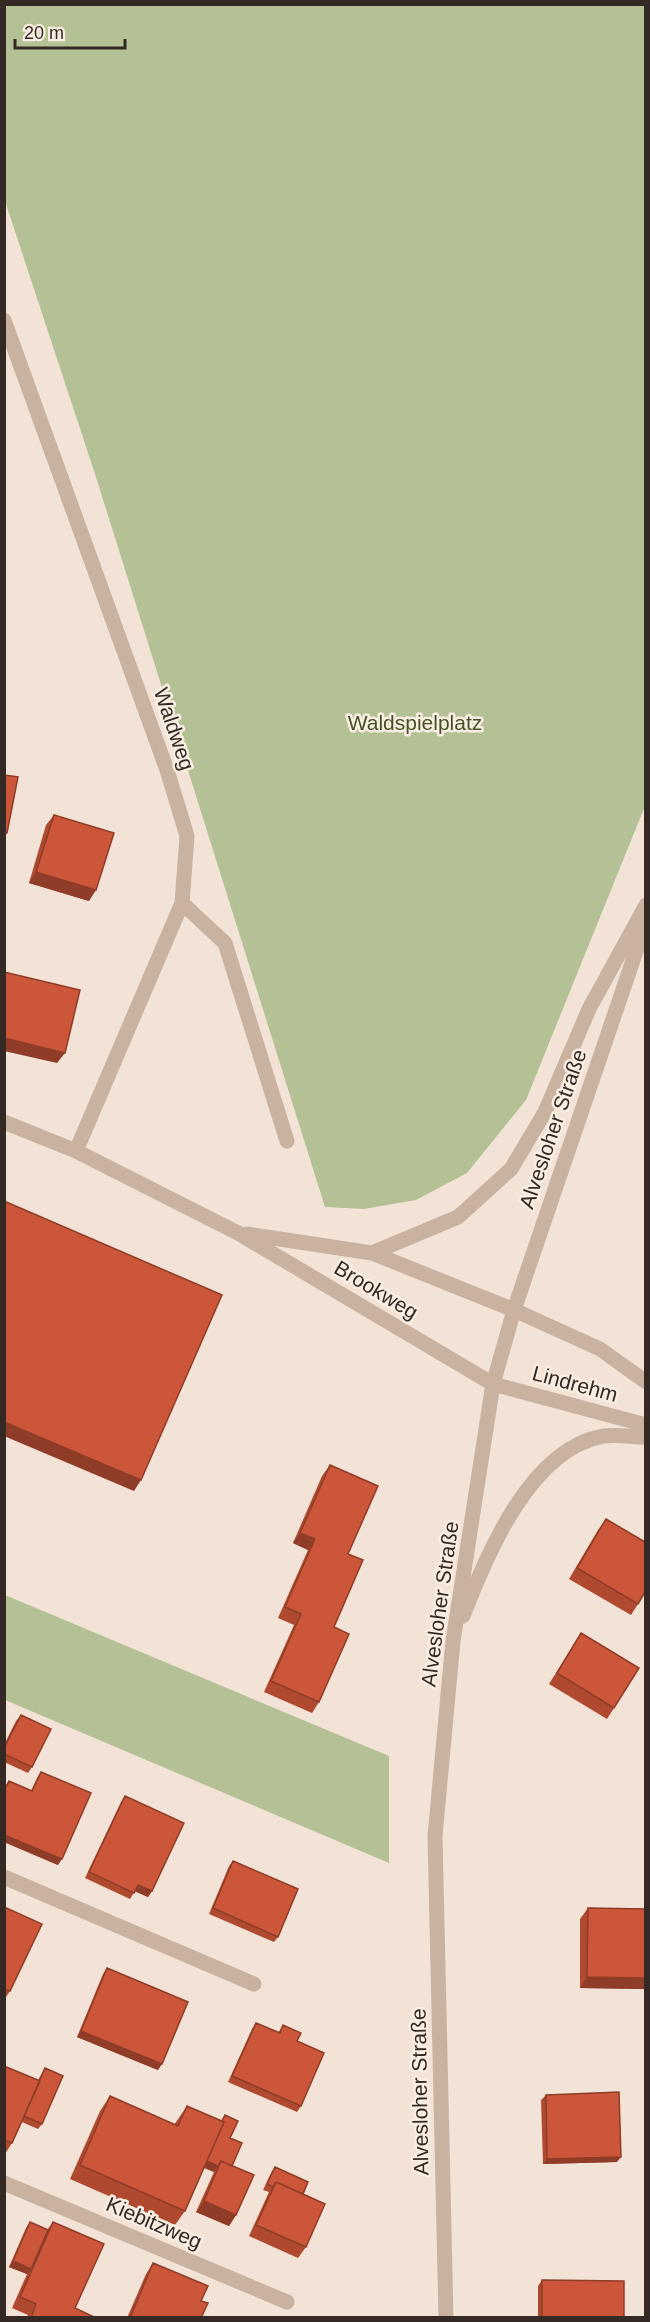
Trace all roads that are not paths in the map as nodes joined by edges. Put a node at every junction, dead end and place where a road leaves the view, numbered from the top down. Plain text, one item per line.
1 (4, 320) edge
2 (182, 903) junction
3 (645, 905) edge
4 (645, 922) edge
5 (4, 1122) edge
6 (287, 1141) dead end
7 (76, 1151) junction
8 (238, 1233) junction
9 (372, 1254) junction
10 (514, 1310) junction
11 (645, 1382) edge
12 (493, 1383) junction
13 (645, 1425) edge
14 (645, 1437) edge
15 (453, 1641) junction
16 (4, 1877) edge
17 (254, 1984) dead end
18 (4, 2183) edge
19 (287, 2302) dead end
20 (446, 2318) edge

1 - 2 street, Waldweg
2 - 6 street
2 - 7 street, Waldweg
3 - 9 street
4 - 10 street, Alvesloher Straße
5 - 7 street, Brookweg
7 - 8 street, Brookweg
8 - 9 street, Brookweg
8 - 12 street, Brookweg
9 - 10 street, Brookweg
10 - 11 street, Lindrehm
10 - 12 street, Alvesloher Straße
12 - 13 street, Lindrehm
12 - 15 street, Alvesloher Straße
14 - 15 street
15 - 20 street, Alvesloher Straße
16 - 17 street
18 - 19 street, Kiebitzweg

